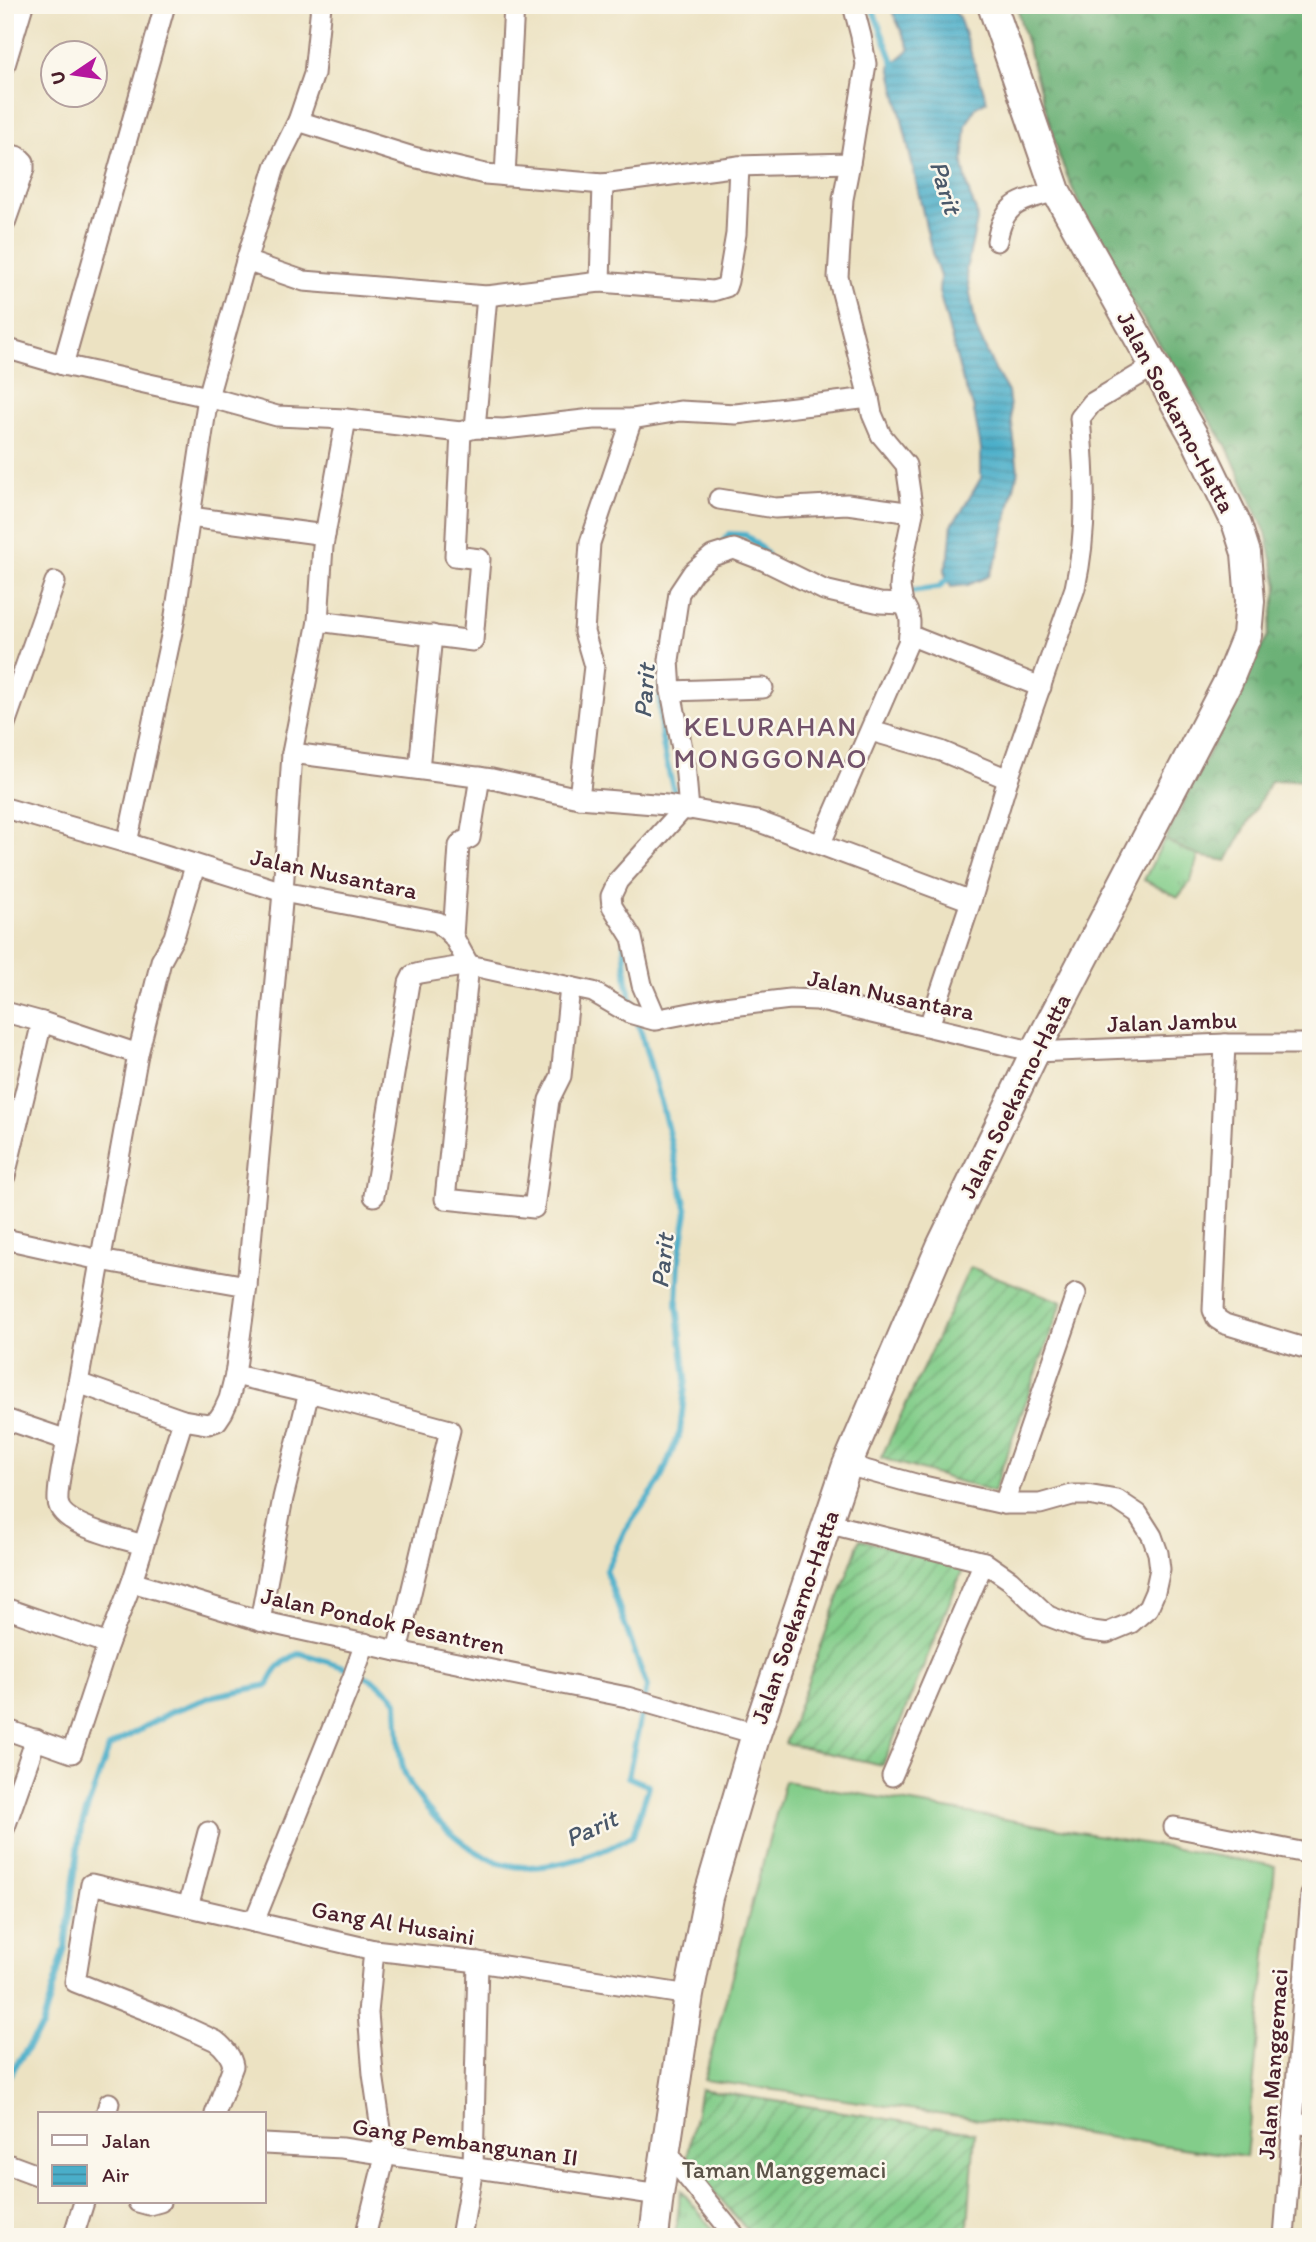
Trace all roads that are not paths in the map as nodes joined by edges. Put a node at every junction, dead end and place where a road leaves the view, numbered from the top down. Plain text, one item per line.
1 (23, 5) edge
2 (165, 5) edge
3 (321, 5) edge
4 (514, 5) edge
5 (853, 5) edge
6 (992, 5) edge
7 (5, 65) edge
8 (298, 121) junction
9 (5, 153) edge
10 (850, 163) junction
11 (739, 166) junction
12 (505, 176) junction
13 (603, 184) junction
14 (1056, 191) junction
15 (5, 223) edge
16 (997, 241) dead end
17 (246, 261) junction
18 (600, 282) junction
19 (487, 296) junction
20 (5, 348) edge
21 (63, 365) junction
22 (1154, 366) junction
23 (208, 397) junction
24 (869, 398) junction
25 (346, 419) junction
26 (632, 419) junction
27 (468, 430) junction
28 (719, 499) dead end
29 (913, 513) junction
30 (190, 517) junction
31 (325, 535) junction
32 (55, 582) dead end
33 (903, 604) junction
34 (318, 621) junction
35 (432, 635) junction
36 (909, 635) junction
37 (1041, 687) junction
38 (763, 688) dead end
39 (671, 691) junction
40 (5, 724) edge
41 (871, 731) junction
42 (292, 753) junction
43 (419, 769) junction
44 (480, 778) junction
45 (1008, 779) junction
46 (579, 797) junction
47 (5, 808) edge
48 (680, 808) junction
49 (127, 843) junction
50 (821, 844) junction
51 (195, 866) junction
52 (283, 892) junction
53 (971, 901) junction
54 (453, 936) junction
55 (469, 965) junction
56 (570, 987) junction
57 (5, 1012) edge
58 (655, 1020) junction
59 (42, 1022) junction
60 (929, 1026) junction
61 (1225, 1044) junction
62 (1311, 1044) edge
63 (1035, 1052) junction
64 (138, 1054) junction
65 (6, 1168) edge
66 (374, 1196) dead end
67 (5, 1239) edge
68 (100, 1260) junction
69 (247, 1286) junction
70 (1076, 1294) dead end
71 (1311, 1350) edge
72 (235, 1374) junction
73 (78, 1383) junction
74 (309, 1392) junction
75 (5, 1419) edge
76 (183, 1420) junction
77 (67, 1440) junction
78 (847, 1465) junction
79 (1004, 1504) junction
80 (827, 1523) junction
81 (142, 1545) junction
82 (984, 1562) junction
83 (132, 1582) junction
84 (5, 1608) edge
85 (261, 1621) junction
86 (365, 1643) junction
87 (108, 1644) junction
88 (397, 1651) junction
89 (5, 1730) edge
90 (755, 1734) junction
91 (36, 1740) junction
92 (892, 1776) dead end
93 (5, 1827) edge
94 (1174, 1827) dead end
95 (208, 1832) dead end
96 (1311, 1854) edge
97 (1311, 1895) edge
98 (188, 1907) junction
99 (254, 1922) junction
100 (374, 1950) junction
101 (478, 1962) junction
102 (1307, 1990) edge
103 (689, 1996) junction
104 (216, 2112) edge
105 (1302, 2124) edge
106 (266, 2144) edge
107 (666, 2151) junction
108 (385, 2155) junction
109 (5, 2163) edge
110 (473, 2168) junction
111 (38, 2175) edge
112 (659, 2195) junction
113 (83, 2204) edge
114 (73, 2237) edge
115 (365, 2237) edge
116 (460, 2237) edge
117 (654, 2237) edge
118 (736, 2237) edge
119 (1284, 2237) edge

1 - 7 street
2 - 21 street
3 - 8 street
4 - 12 street
5 - 10 street
6 - 14 highway, Jalan Soekarno-Hatta
8 - 12 street
8 - 17 street
9 - 15 street
10 - 11 street
10 - 24 street
11 - 13 street
11 - 18 street
12 - 13 street
13 - 18 street
14 - 16 street
14 - 22 highway, Jalan Soekarno-Hatta
17 - 19 street
17 - 23 street
18 - 19 street
19 - 27 street
20 - 21 street
21 - 23 street
22 - 37 street
22 - 63 highway, Jalan Soekarno-Hatta
23 - 25 street
23 - 30 street
24 - 26 street
24 - 29 street
25 - 27 street
25 - 31 street
26 - 27 street
26 - 46 street
27 - 35 street
28 - 29 street
29 - 33 street
30 - 31 street
30 - 49 street
31 - 34 street
32 - 40 street
33 - 36 street
33 - 39 street
34 - 35 street
34 - 42 street
35 - 43 street
36 - 37 street
36 - 41 street
37 - 45 street
38 - 39 street
39 - 48 street
41 - 45 street
41 - 50 street
42 - 43 street
42 - 52 street
43 - 44 street
44 - 46 street
44 - 54 street
45 - 53 street
46 - 48 street
47 - 49 street, Jalan Nusantara
48 - 50 street
48 - 58 street
49 - 51 street, Jalan Nusantara
50 - 53 street
51 - 52 street, Jalan Nusantara
51 - 64 street
52 - 54 street, Jalan Nusantara
52 - 69 street
53 - 60 street
54 - 55 street
55 - 56 street
55 - 56 street
55 - 66 street
56 - 58 street
57 - 59 street
58 - 60 street, Jalan Nusantara
59 - 64 street
59 - 65 street
60 - 63 street, Jalan Nusantara
61 - 62 street, Jalan Jambu
61 - 63 street, Jalan Jambu
61 - 71 street
63 - 78 highway, Jalan Soekarno-Hatta
64 - 68 street
67 - 68 street
68 - 69 street
68 - 73 street
69 - 72 street
70 - 79 street
72 - 74 street
72 - 76 street
73 - 76 street
73 - 77 street
74 - 85 street
74 - 88 street
75 - 77 street
76 - 81 street
77 - 81 street
78 - 79 street
78 - 80 highway, Jalan Soekarno-Hatta
79 - 82 street
80 - 82 street
80 - 90 highway, Jalan Soekarno-Hatta
81 - 83 street
82 - 92 street
83 - 85 street, Jalan Pondok Pesantren
83 - 87 street
84 - 87 street
85 - 86 street, Jalan Pondok Pesantren
86 - 88 street, Jalan Pondok Pesantren
86 - 99 street
87 - 91 street
88 - 90 street, Jalan Pondok Pesantren
89 - 91 street
90 - 103 highway, Jalan Soekarno-Hatta
91 - 93 street
94 - 96 street
95 - 98 street
97 - 102 street, Jalan Manggemaci
98 - 99 street, Gang Al Husaini
98 - 104 street, Gang Al Husaini
99 - 100 street, Gang Al Husaini
100 - 101 street, Gang Al Husaini
100 - 108 street
101 - 103 street, Gang Al Husaini
101 - 110 street
102 - 105 street, Jalan Manggemaci
103 - 107 highway, Jalan Soekarno-Hatta
105 - 119 street, Jalan Manggemaci
106 - 108 street, Gang Pembangunan II
107 - 112 highway, Jalan Soekarno-Hatta
107 - 118 street
108 - 110 street, Gang Pembangunan II
108 - 115 street
109 - 111 street
110 - 112 street, Gang Pembangunan II
110 - 116 street
112 - 117 highway, Jalan Soekarno-Hatta
113 - 114 street

